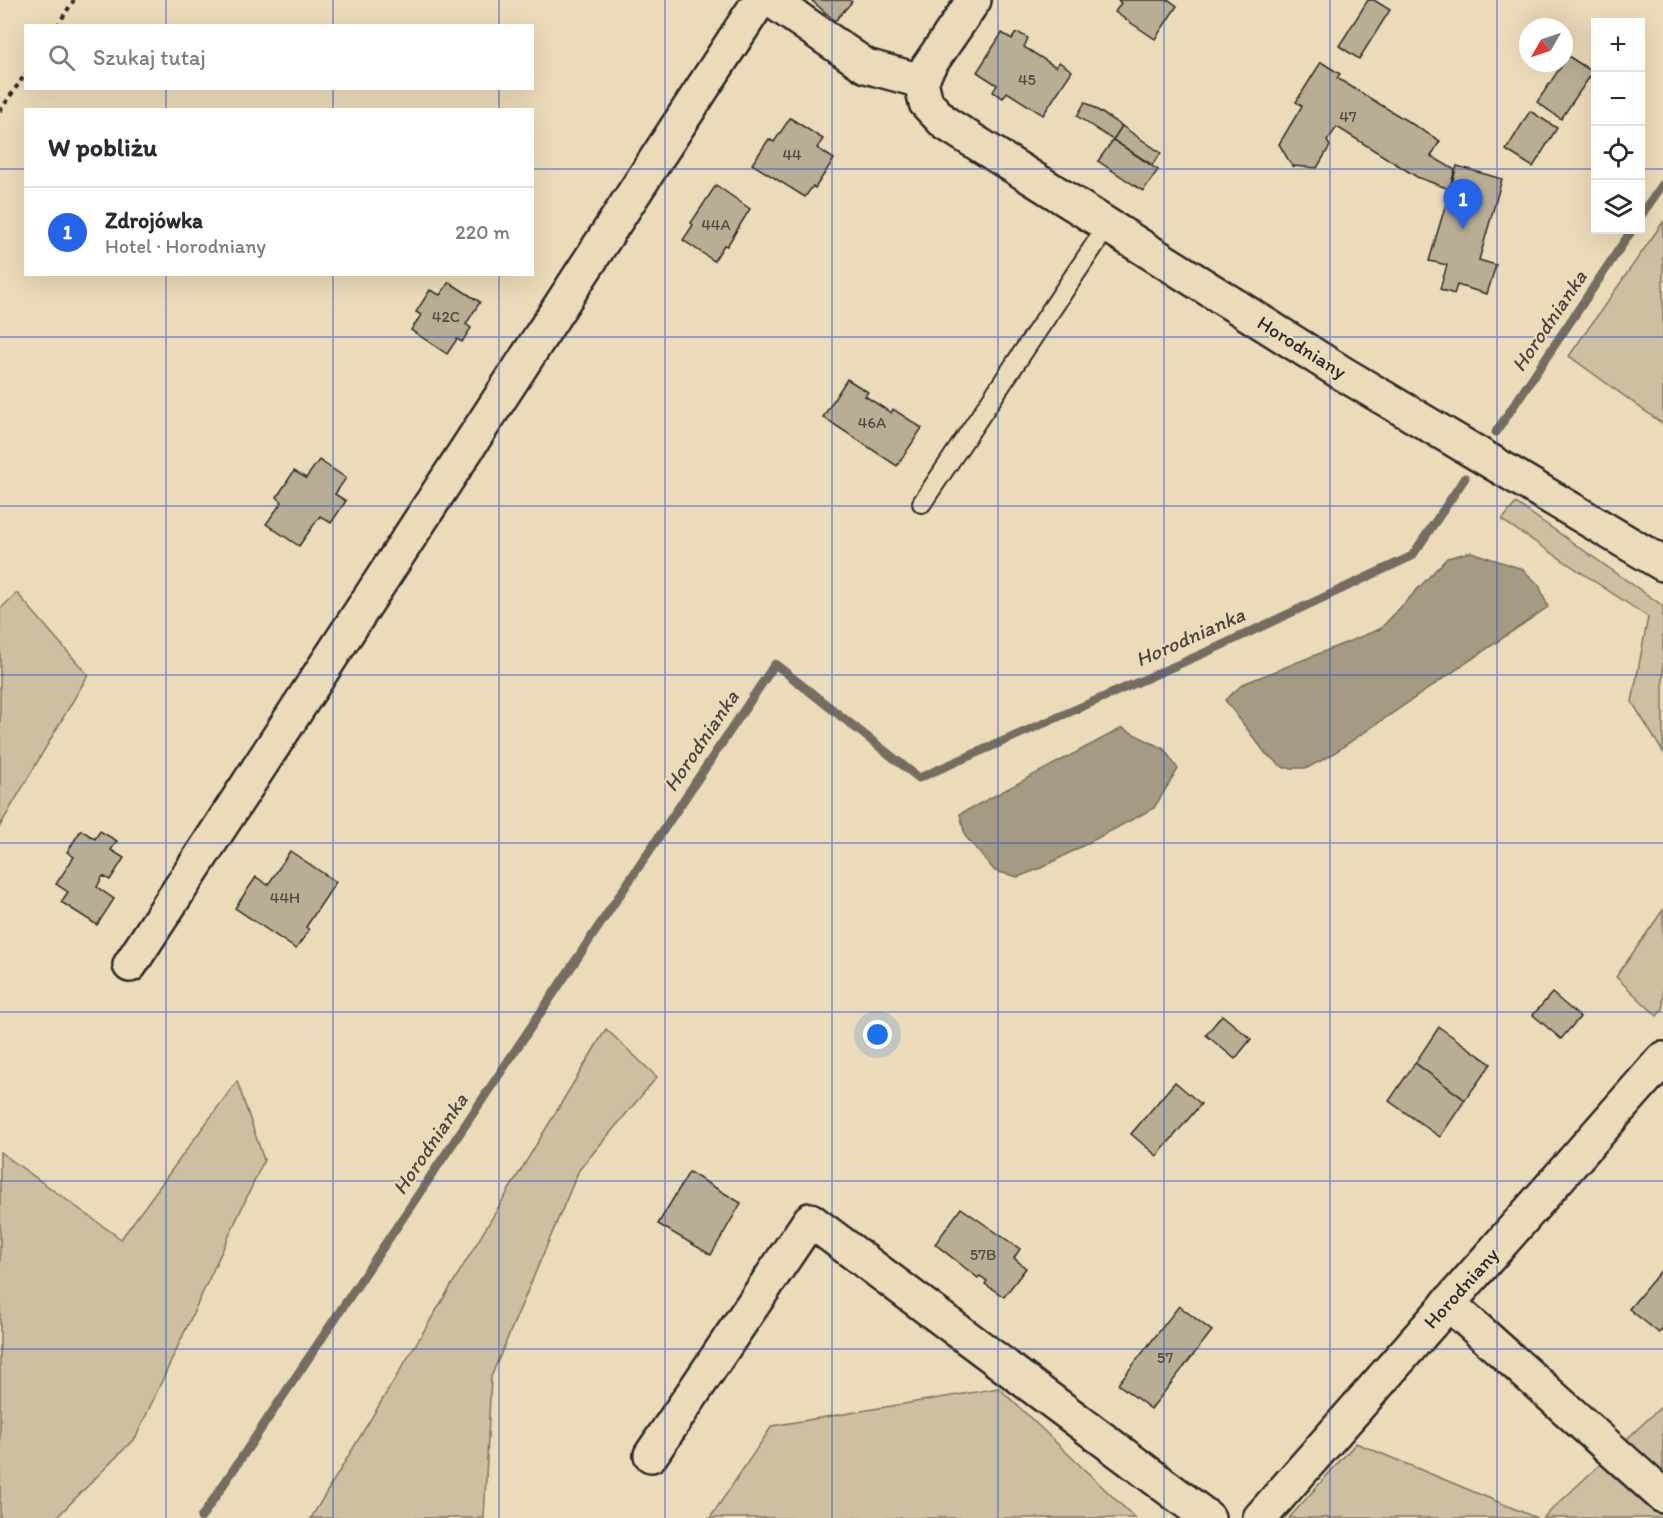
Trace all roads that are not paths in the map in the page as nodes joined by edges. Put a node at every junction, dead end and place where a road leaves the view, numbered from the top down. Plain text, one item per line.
1 (760, 0) edge
2 (771, 0) edge
3 (974, 0) edge
4 (921, 81) junction
5 (1108, 225) junction
6 (922, 503) dead end
7 (1663, 564) edge
8 (130, 965) dead end
9 (1663, 1059) edge
10 (1448, 1303) junction
11 (651, 1455) dead end
12 (1663, 1496) edge
13 (1208, 1518) edge
14 (1260, 1518) edge

1 - 8 street
2 - 4 street
3 - 4 street
4 - 5 street, Horodniany
5 - 6 lane
5 - 7 street, Horodniany
9 - 10 street, Horodniany
10 - 12 street
10 - 14 street, Horodniany
11 - 13 street

